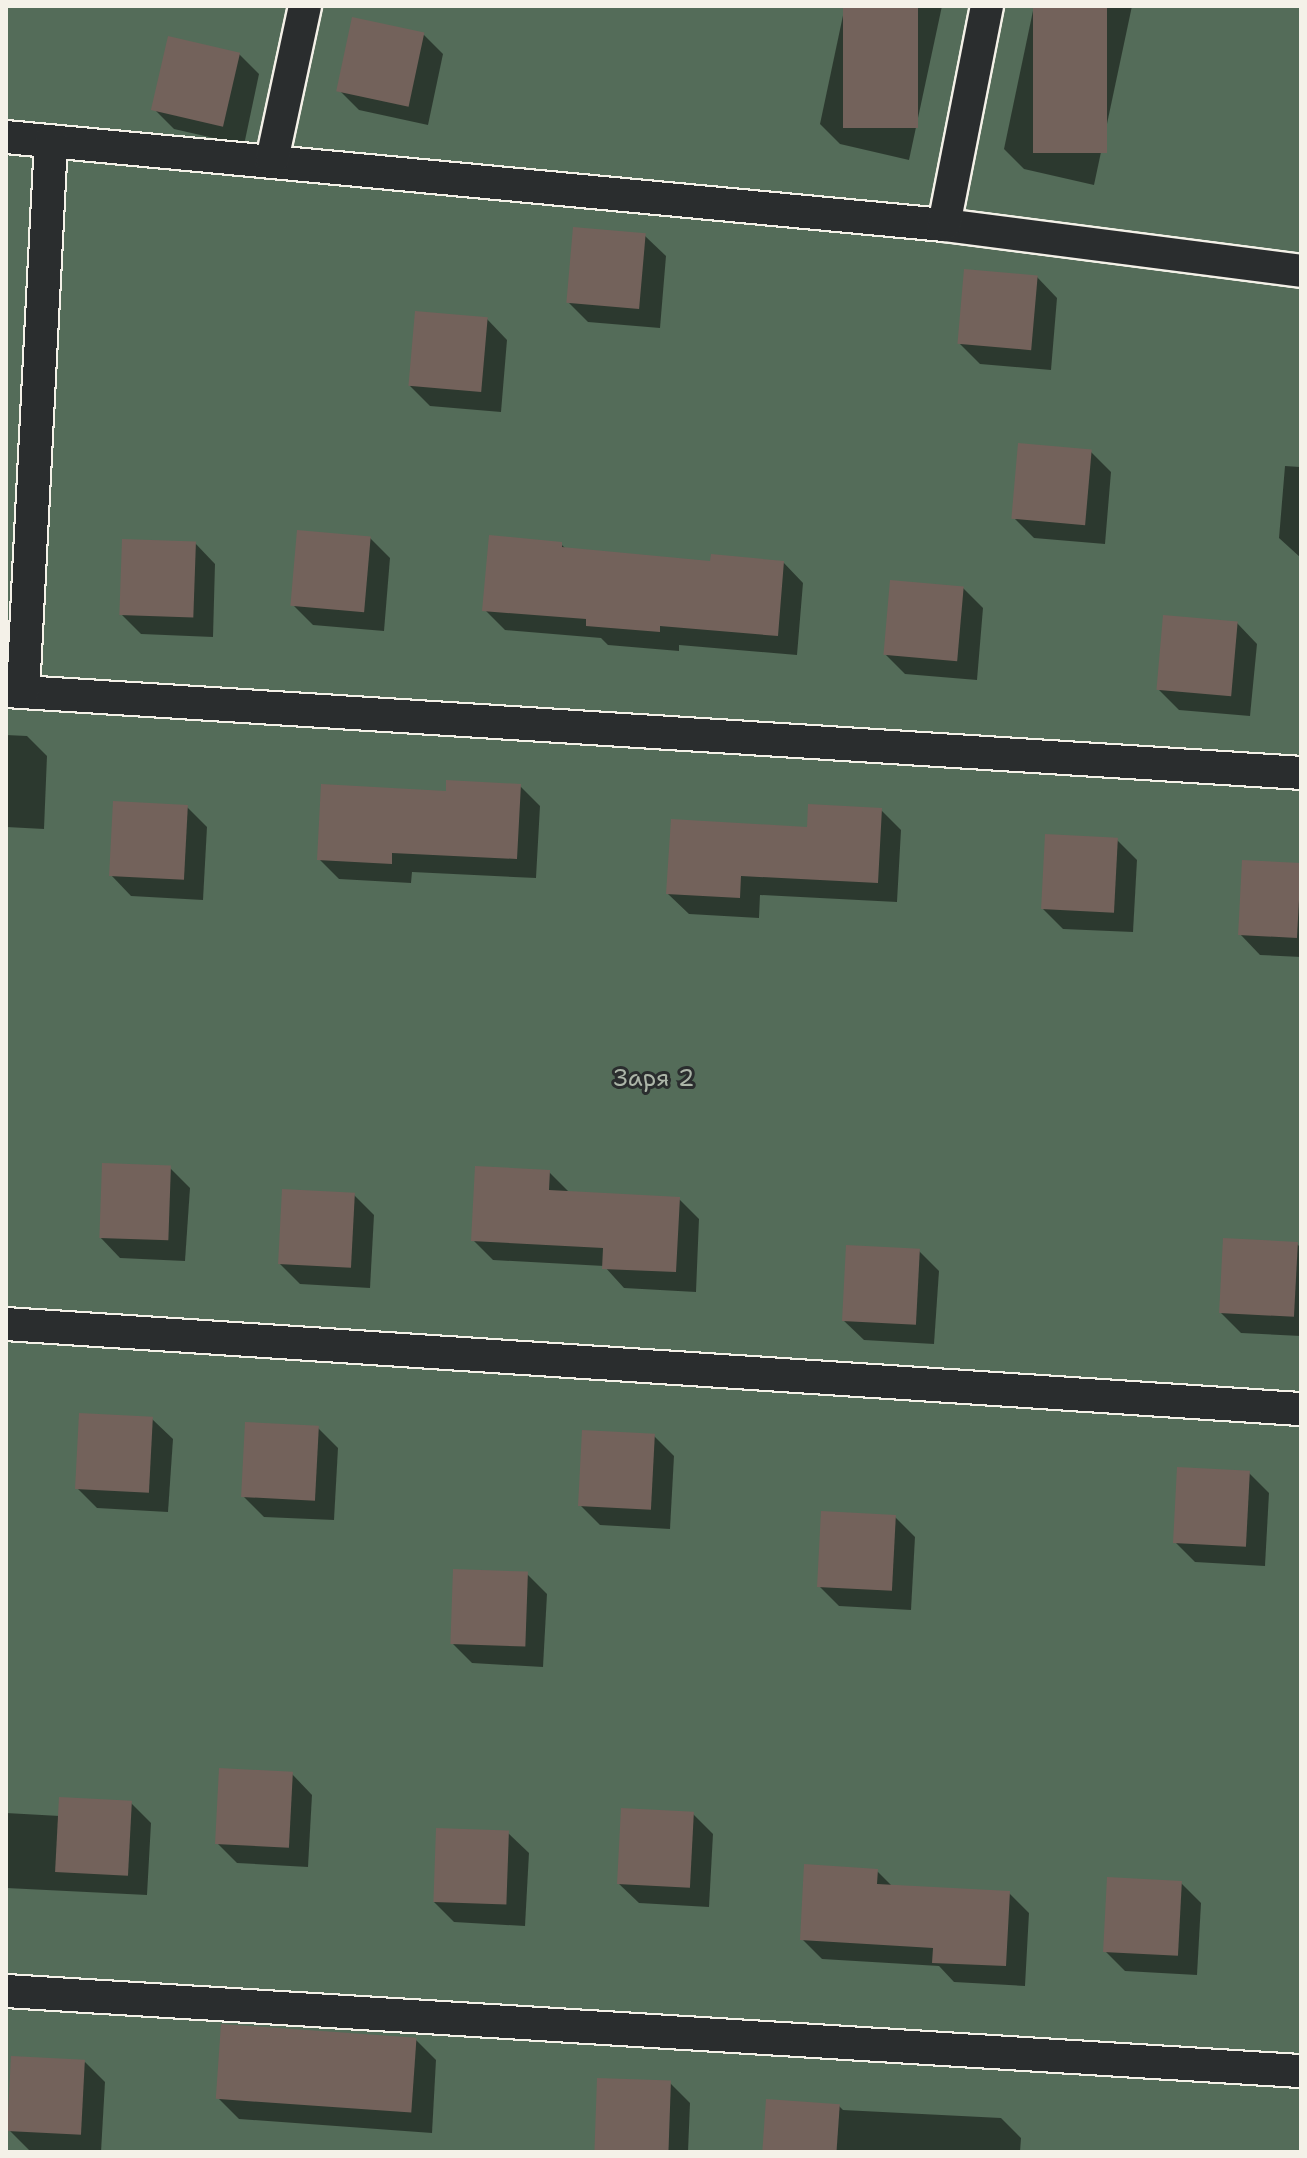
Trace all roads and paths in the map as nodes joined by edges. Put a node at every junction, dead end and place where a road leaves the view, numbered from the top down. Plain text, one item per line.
1 (305, 6) edge
2 (987, 6) edge
3 (6, 137) edge
4 (51, 142) junction
5 (272, 160) junction
6 (944, 225) junction
7 (1301, 271) edge
8 (15, 692) edge
9 (1301, 773) edge
10 (6, 1324) edge
11 (1301, 1409) edge
12 (6, 1991) edge
13 (1301, 2071) edge

1 - 5 lane
2 - 6 lane
3 - 4 lane
4 - 5 lane
4 - 8 lane
5 - 6 lane
6 - 7 lane
8 - 9 lane
10 - 11 lane
12 - 13 lane

